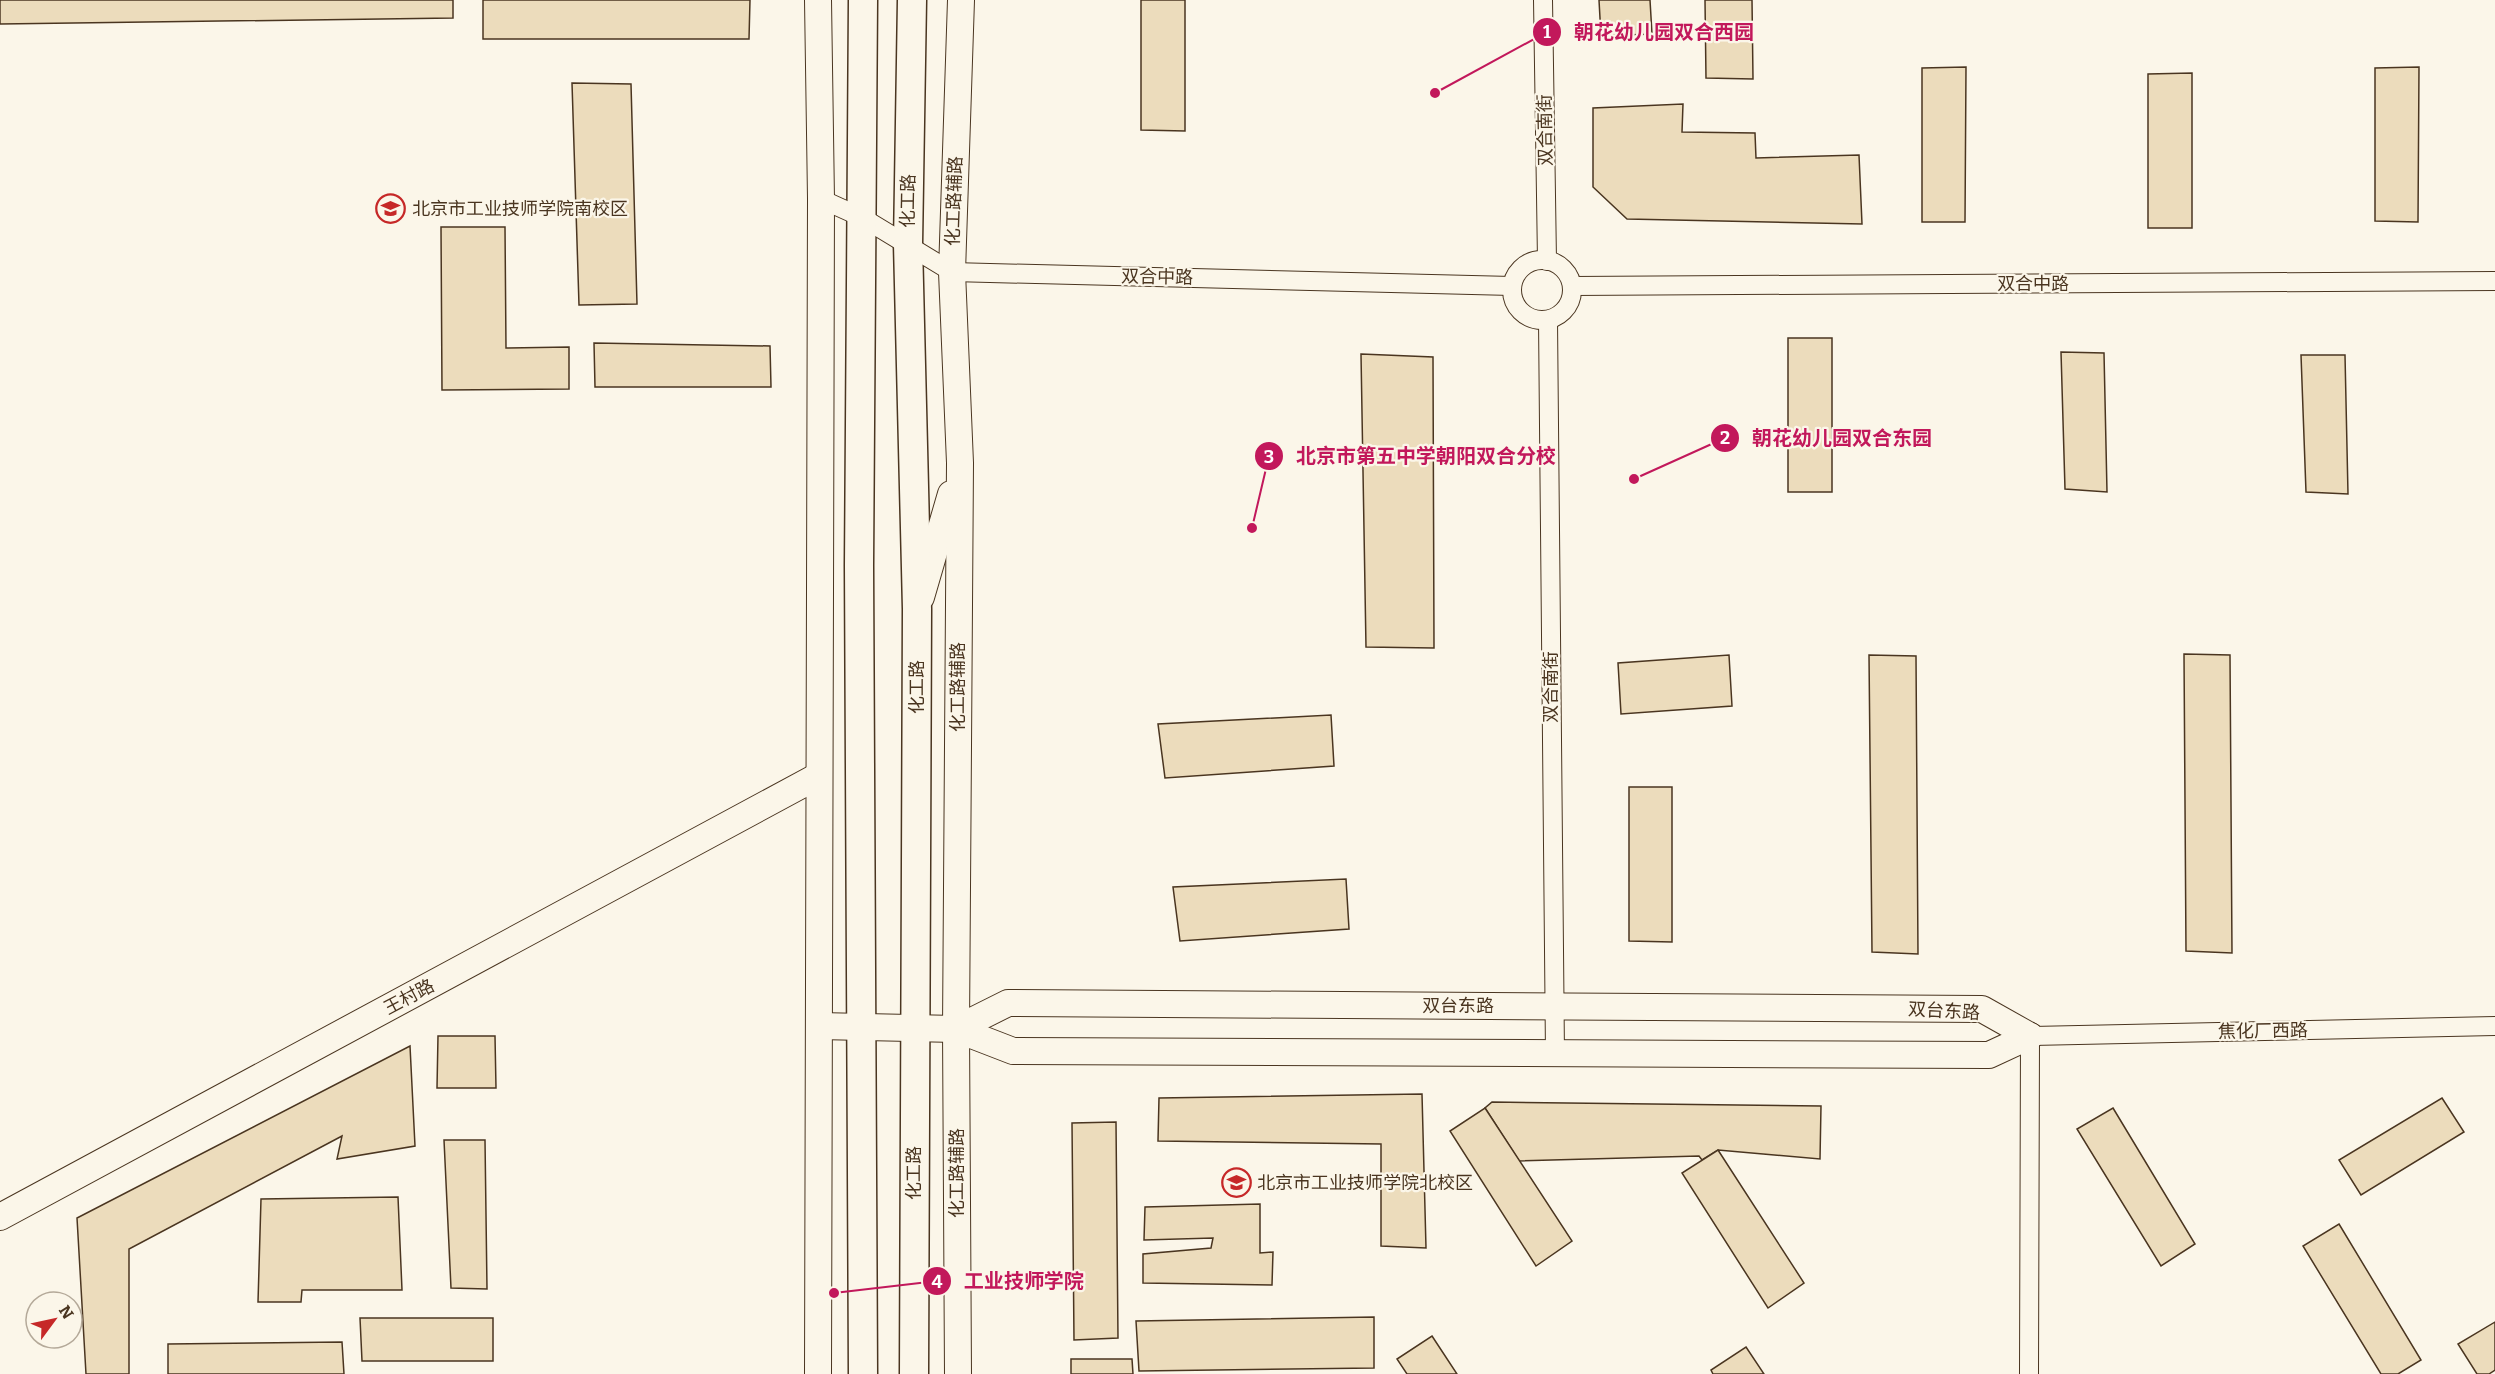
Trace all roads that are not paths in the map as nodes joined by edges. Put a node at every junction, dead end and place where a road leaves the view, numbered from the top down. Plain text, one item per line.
1 (818, 0) edge
2 (863, 0) edge
3 (912, 0) edge
4 (961, 0) edge
5 (1543, 0) edge
6 (821, 199) junction
7 (863, 218) junction
8 (908, 244) junction
9 (1547, 261) junction
10 (952, 272) junction
11 (2495, 281) edge
12 (1512, 286) junction
13 (1572, 286) junction
14 (1548, 320) junction
15 (960, 463) junction
16 (917, 609) junction
17 (818, 776) junction
18 (1554, 1006) junction
19 (819, 1026) junction
20 (861, 1026) junction
21 (2495, 1026) edge
22 (914, 1028) junction
23 (956, 1029) junction
24 (2030, 1036) junction
25 (1555, 1055) junction
26 (0, 1217) edge
27 (957, 1337) junction
28 (818, 1374) edge
29 (863, 1374) edge
30 (914, 1374) edge
31 (948, 1374) edge
32 (958, 1374) edge
33 (2029, 1374) edge

1 - 6 street
2 - 7 main road
3 - 8 main road, 化工路
4 - 10 street, 化工路辅路
5 - 9 street, 双合南街
6 - 7 street
6 - 17 street
7 - 8 street
7 - 20 main road
8 - 10 street
8 - 16 main road, 化工路
9 - 12 street
9 - 13 street
10 - 12 street, 双合中路
10 - 15 street, 化工路辅路
11 - 13 street, 双合中路
12 - 14 street
13 - 14 street
14 - 18 street, 双合南街
15 - 16 street
15 - 23 street, 化工路辅路
16 - 22 main road, 化工路
17 - 19 street
17 - 26 street, 王村路
18 - 23 street, 双台东路
18 - 24 street, 双台东路
18 - 25 street, 双合南街
19 - 20 street
19 - 28 street
20 - 22 street
20 - 29 main road
21 - 24 street, 焦化厂西路
22 - 23 street
22 - 30 main road, 化工路
23 - 25 street
23 - 27 street, 化工路辅路
24 - 25 street
24 - 33 street
27 - 31 street
27 - 32 street, 化工路辅路

